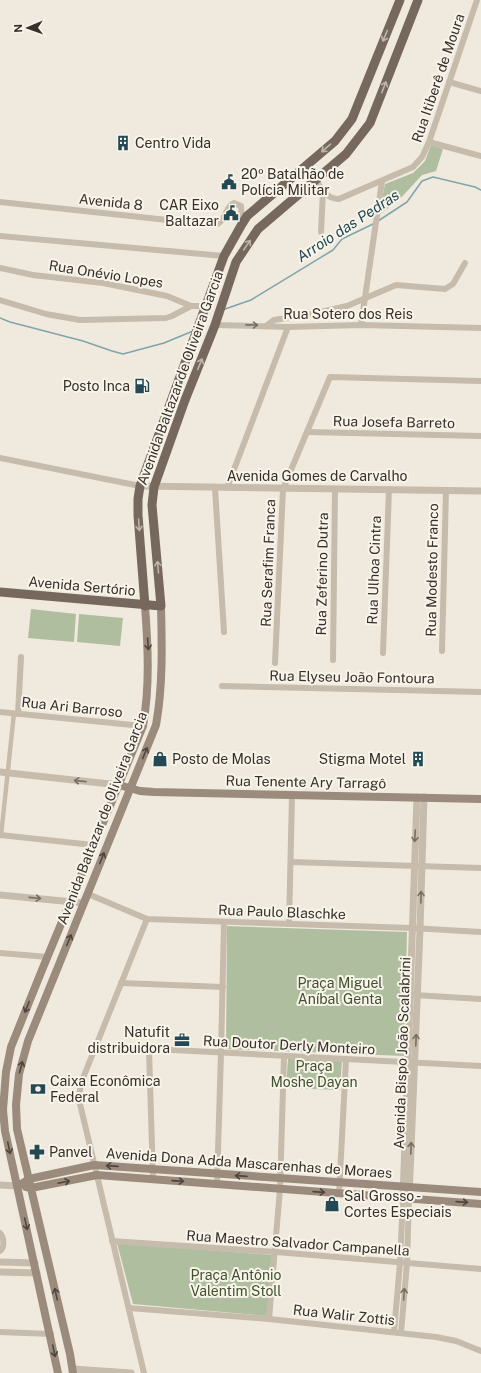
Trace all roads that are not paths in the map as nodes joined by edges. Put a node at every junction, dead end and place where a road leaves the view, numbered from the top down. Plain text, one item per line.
1 (400, 0) edge
2 (418, 0) edge
3 (477, 0) edge
4 (450, 82) junction
5 (481, 91) edge
6 (429, 142) junction
7 (481, 156) edge
8 (316, 180) junction
9 (382, 181) junction
10 (323, 191) junction
11 (0, 202) edge
12 (242, 224) junction
13 (321, 232) dead end
14 (0, 236) edge
15 (224, 256) junction
16 (465, 263) dead end
17 (0, 268) edge
18 (364, 299) junction
19 (0, 300) edge
20 (191, 306) junction
21 (206, 306) junction
22 (216, 323) junction
23 (361, 325) junction
24 (266, 326) junction
25 (288, 327) junction
26 (481, 328) edge
27 (481, 380) edge
28 (307, 432) junction
29 (481, 436) edge
30 (0, 458) edge
31 (140, 486) junction
32 (154, 487) junction
33 (215, 488) junction
34 (226, 488) junction
35 (283, 489) junction
36 (335, 489) junction
37 (389, 489) junction
38 (446, 490) junction
39 (481, 491) edge
40 (0, 592) edge
41 (145, 606) junction
42 (161, 606) junction
43 (224, 632) dead end
44 (442, 651) dead end
45 (383, 653) dead end
46 (21, 657) dead end
47 (333, 660) dead end
48 (275, 663) dead end
49 (222, 686) dead end
50 (481, 692) edge
51 (0, 712) edge
52 (16, 713) junction
53 (143, 726) junction
54 (0, 772) edge
55 (8, 773) junction
56 (119, 785) junction
57 (130, 789) junction
58 (292, 795) junction
59 (420, 797) junction
60 (481, 799) edge
61 (1, 835) edge
62 (93, 845) junction
63 (291, 862) junction
64 (418, 866) junction
65 (481, 868) edge
66 (88, 894) junction
67 (0, 895) edge
68 (71, 902) junction
69 (84, 903) junction
70 (147, 919) junction
71 (224, 922) junction
72 (289, 924) junction
73 (416, 928) junction
74 (481, 932) edge
75 (0, 953) edge
76 (48, 957) junction
77 (121, 983) junction
78 (223, 987) junction
79 (414, 995) junction
80 (481, 999) edge
81 (96, 1046) junction
82 (149, 1050) junction
83 (221, 1053) junction
84 (284, 1056) junction
85 (346, 1060) junction
86 (411, 1063) junction
87 (481, 1066) edge
88 (2, 1110) edge
89 (94, 1165) junction
90 (152, 1169) junction
91 (217, 1174) junction
92 (97, 1175) junction
93 (280, 1178) junction
94 (29, 1179) junction
95 (152, 1179) junction
96 (340, 1183) junction
97 (217, 1184) junction
98 (0, 1185) edge
99 (18, 1186) junction
100 (406, 1187) junction
101 (31, 1188) junction
102 (280, 1189) junction
103 (481, 1192) edge
104 (339, 1194) junction
105 (406, 1198) junction
106 (481, 1204) edge
107 (0, 1233) edge
108 (112, 1241) junction
109 (0, 1252) edge
110 (276, 1252) junction
111 (0, 1262) edge
112 (35, 1263) junction
113 (400, 1263) junction
114 (407, 1263) junction
115 (481, 1269) edge
116 (0, 1272) edge
117 (37, 1273) junction
118 (129, 1308) junction
119 (269, 1319) junction
120 (0, 1332) edge
121 (394, 1332) junction
122 (401, 1333) junction
123 (51, 1334) junction
124 (481, 1351) edge
125 (73, 1371) edge
126 (58, 1373) edge
127 (131, 1373) edge
128 (144, 1373) edge

1 -> 12 main road, Avenida Baltazar de Oliveira Garcia
8 -> 2 main road, Avenida Baltazar de Oliveira Garcia
3 - 4 street, Rua Itiberê de Moura
4 - 5 street
4 - 6 street, Rua Itiberê de Moura
6 - 7 street
6 - 9 street, Rua Itiberê de Moura
8 - 10 street
22 -> 8 main road, Avenida Baltazar de Oliveira Garcia
9 - 10 street, Rua Itiberê de Moura
9 - 18 street
10 - 13 street
11 - 12 street, Avenida 8
12 - 15 main road, Avenida Baltazar de Oliveira Garcia
14 - 15 street
15 - 21 main road, Avenida Baltazar de Oliveira Garcia
16 - 18 street
17 - 20 street, Rua Onévio Lopes
18 - 23 street
18 - 24 street
19 - 20 street
20 - 21 street, Rua Onévio Lopes
21 - 31 main road, Avenida Baltazar de Oliveira Garcia
22 -> 24 street, Rua Sotero dos Reis
32 -> 22 main road, Avenida Baltazar de Oliveira Garcia
23 - 25 street, Rua Sotero dos Reis
23 - 26 street, Rua Sotero dos Reis
24 - 25 street, Rua Sotero dos Reis
25 - 34 street
27 - 28 street, Rua Serafim Franca
28 - 29 street, Rua Josefa Barreto
28 - 35 street, Rua Serafim Franca
30 - 31 street
31 - 32 street, Avenida Gomes de Carvalho
31 -> 41 main road, Avenida Baltazar de Oliveira Garcia
32 - 33 street, Avenida Gomes de Carvalho
42 -> 32 main road, Avenida Baltazar de Oliveira Garcia
33 - 34 street, Avenida Gomes de Carvalho
33 - 43 street
34 - 35 street, Avenida Gomes de Carvalho
35 - 36 street, Avenida Gomes de Carvalho
35 - 48 street, Rua Serafim Franca
36 - 37 street, Avenida Gomes de Carvalho
36 - 47 street, Rua Zeferino Dutra
37 - 38 street, Avenida Gomes de Carvalho
37 - 45 street, Rua Ulhoa Cintra
38 - 39 street, Avenida Gomes de Carvalho
38 - 44 street, Rua Modesto Franco
40 - 41 main road, Avenida Sertório
41 - 42 main road, Avenida Sertório
41 -> 53 main road, Avenida Baltazar de Oliveira Garcia
57 -> 42 main road, Avenida Baltazar de Oliveira Garcia
46 - 52 street
49 - 50 street, Rua Elyseu João Fontoura
51 - 52 street, Rua Ari Barroso
52 - 53 street, Rua Ari Barroso
52 - 55 street
53 - 56 main road, Avenida Baltazar de Oliveira Garcia
54 - 55 street
56 -> 55 street
55 - 61 street
56 - 57 main road, Rua Tenente Ary Tarragô
56 - 62 main road, Avenida Baltazar de Oliveira Garcia
57 - 58 main road, Rua Tenente Ary Tarragô
66 -> 57 main road, Avenida Baltazar de Oliveira Garcia
58 - 59 main road, Rua Tenente Ary Tarragô
58 - 63 street
59 - 60 main road, Rua Tenente Ary Tarragô
59 - 64 street, Avenida Bispo João Scalabrini
61 - 62 street
62 - 68 main road, Avenida Baltazar de Oliveira Garcia
63 - 64 street
63 - 72 street
64 - 65 street
64 - 73 street, Avenida Bispo João Scalabrini
66 - 69 main road, Avenida Baltazar de Oliveira Garcia
66 - 70 street, Rua Paulo Blaschke
67 -> 68 street
68 - 69 street
68 - 76 main road, Avenida Baltazar de Oliveira Garcia
94 -> 69 main road, Avenida Baltazar de Oliveira Garcia
70 - 71 street, Rua Paulo Blaschke
70 - 77 street
71 - 72 street, Rua Paulo Blaschke
71 - 78 street
72 - 73 street, Rua Paulo Blaschke
73 - 74 street, Rua Paulo Blaschke
73 - 79 street, Avenida Bispo João Scalabrini
75 - 76 street
76 -> 88 main road, Avenida Baltazar de Oliveira Garcia
77 - 78 street
77 - 81 street
78 - 83 street
79 - 80 street
79 - 86 street, Avenida Bispo João Scalabrini
81 - 82 street, Rua Doutor Derly Monteiro
81 - 89 street
82 - 83 street, Rua Doutor Derly Monteiro
82 - 90 street
83 - 84 street, Rua Doutor Derly Monteiro
83 - 91 street
84 - 85 street, Rua Doutor Derly Monteiro
84 - 93 street
85 - 86 street, Rua Doutor Derly Monteiro
85 - 96 street
86 - 87 street, Rua Doutor Derly Monteiro
86 - 100 street, Avenida Bispo João Scalabrini
88 -> 99 main road, Avenida Baltazar de Oliveira Garcia
90 -> 89 main road, Avenida Dona Adda Mascarenhas de Moraes
89 - 92 street
89 - 94 main road, Avenida Dona Adda Mascarenhas de Moraes
90 - 91 main road, Avenida Dona Adda Mascarenhas de Moraes
90 - 95 street
93 -> 91 main road, Avenida Dona Adda Mascarenhas de Moraes
91 - 97 street
92 - 95 main road, Avenida Dona Adda Mascarenhas de Moraes
101 -> 92 main road, Avenida Dona Adda Mascarenhas de Moraes
92 - 108 street
93 - 96 main road, Avenida Dona Adda Mascarenhas de Moraes
93 - 102 street
94 - 99 main road, Avenida Dona Adda Mascarenhas de Moraes
94 - 101 main road, Avenida Baltazar de Oliveira Garcia
95 -> 97 main road, Avenida Dona Adda Mascarenhas de Moraes
96 - 100 main road, Avenida Dona Adda Mascarenhas de Moraes
96 - 104 street
97 - 102 main road, Avenida Dona Adda Mascarenhas de Moraes
98 - 99 street
99 - 101 main road, Avenida Dona Adda Mascarenhas de Moraes
99 -> 112 main road, Avenida Baltazar de Oliveira Garcia
100 - 103 main road, Avenida Dona Adda Mascarenhas de Moraes
100 - 105 street, Avenida Bispo João Scalabrini
125 -> 101 main road, Avenida Baltazar de Oliveira Garcia
102 -> 104 main road, Avenida Dona Adda Mascarenhas de Moraes
102 - 110 street
104 - 105 main road, Avenida Dona Adda Mascarenhas de Moraes
105 -> 106 main road, Avenida Dona Adda Mascarenhas de Moraes
105 - 113 street, Avenida Bispo João Scalabrini
105 - 114 street, Avenida Bispo João Scalabrini
107 - 109 street
108 - 110 street, Rua Maestro Salvador Campanella
108 - 118 street
110 - 113 street, Rua Maestro Salvador Campanella
110 - 119 street
111 - 112 street
112 - 117 main road, Avenida Baltazar de Oliveira Garcia
113 - 114 street, Rua Maestro Salvador Campanella
113 - 121 street, Avenida Bispo João Scalabrini
114 - 115 street, Rua Maestro Salvador Campanella
122 -> 114 street, Avenida Bispo João Scalabrini
116 - 117 street
117 - 123 main road, Avenida Baltazar de Oliveira Garcia
118 - 119 street, Rua Walir Zottis
118 - 128 street
119 - 121 street, Rua Walir Zottis
120 - 123 street
121 - 122 street, Rua Walir Zottis
122 - 124 street, Rua Walir Zottis
123 -> 126 main road, Avenida Baltazar de Oliveira Garcia
125 - 127 street

